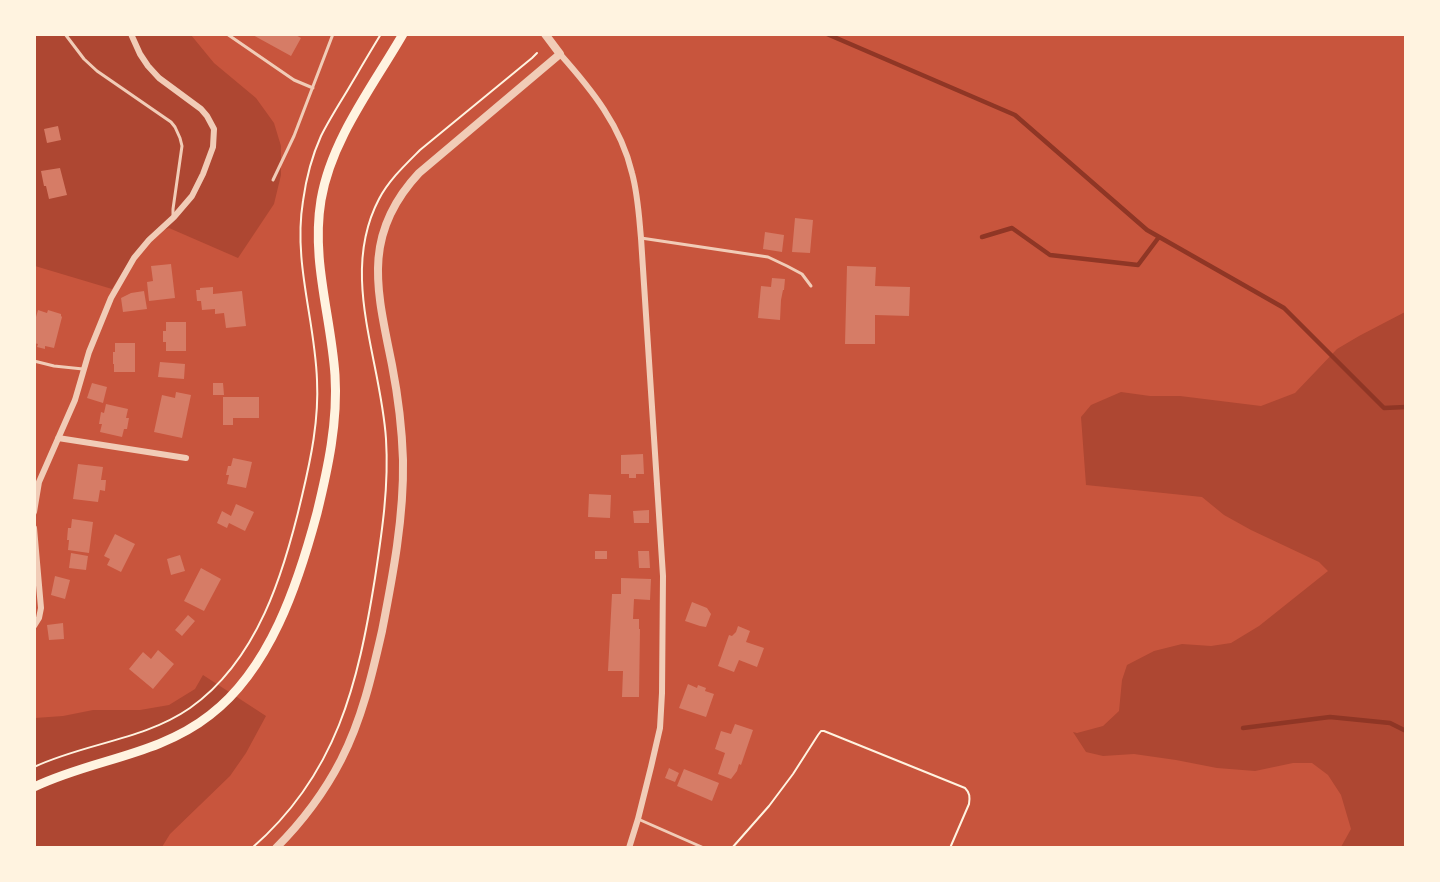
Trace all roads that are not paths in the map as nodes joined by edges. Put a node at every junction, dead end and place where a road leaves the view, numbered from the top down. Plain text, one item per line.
1 (65, 34) edge
2 (131, 34) edge
3 (227, 34) edge
4 (333, 34) edge
5 (545, 34) edge
6 (403, 36) edge
7 (560, 54) junction
8 (312, 88) junction
9 (273, 180) dead end
10 (174, 217) junction
11 (641, 238) junction
12 (811, 286) dead end
13 (34, 361) edge
14 (83, 369) junction
15 (58, 438) junction
16 (186, 458) dead end
17 (37, 482) edge
18 (34, 512) edge
19 (34, 528) edge
20 (34, 626) edge
21 (34, 787) edge
22 (639, 819) junction
23 (276, 848) edge
24 (629, 848) edge
25 (704, 848) edge

1 - 10 lane
2 - 10 street
3 - 8 lane
4 - 8 lane
5 - 7 street
6 - 21 main road
7 - 11 street
7 - 23 street
8 - 9 lane
10 - 14 street
11 - 12 lane
11 - 22 street
13 - 14 lane
14 - 15 street
15 - 16 street
15 - 17 street
17 - 18 street
19 - 20 street
22 - 24 street
22 - 25 lane

